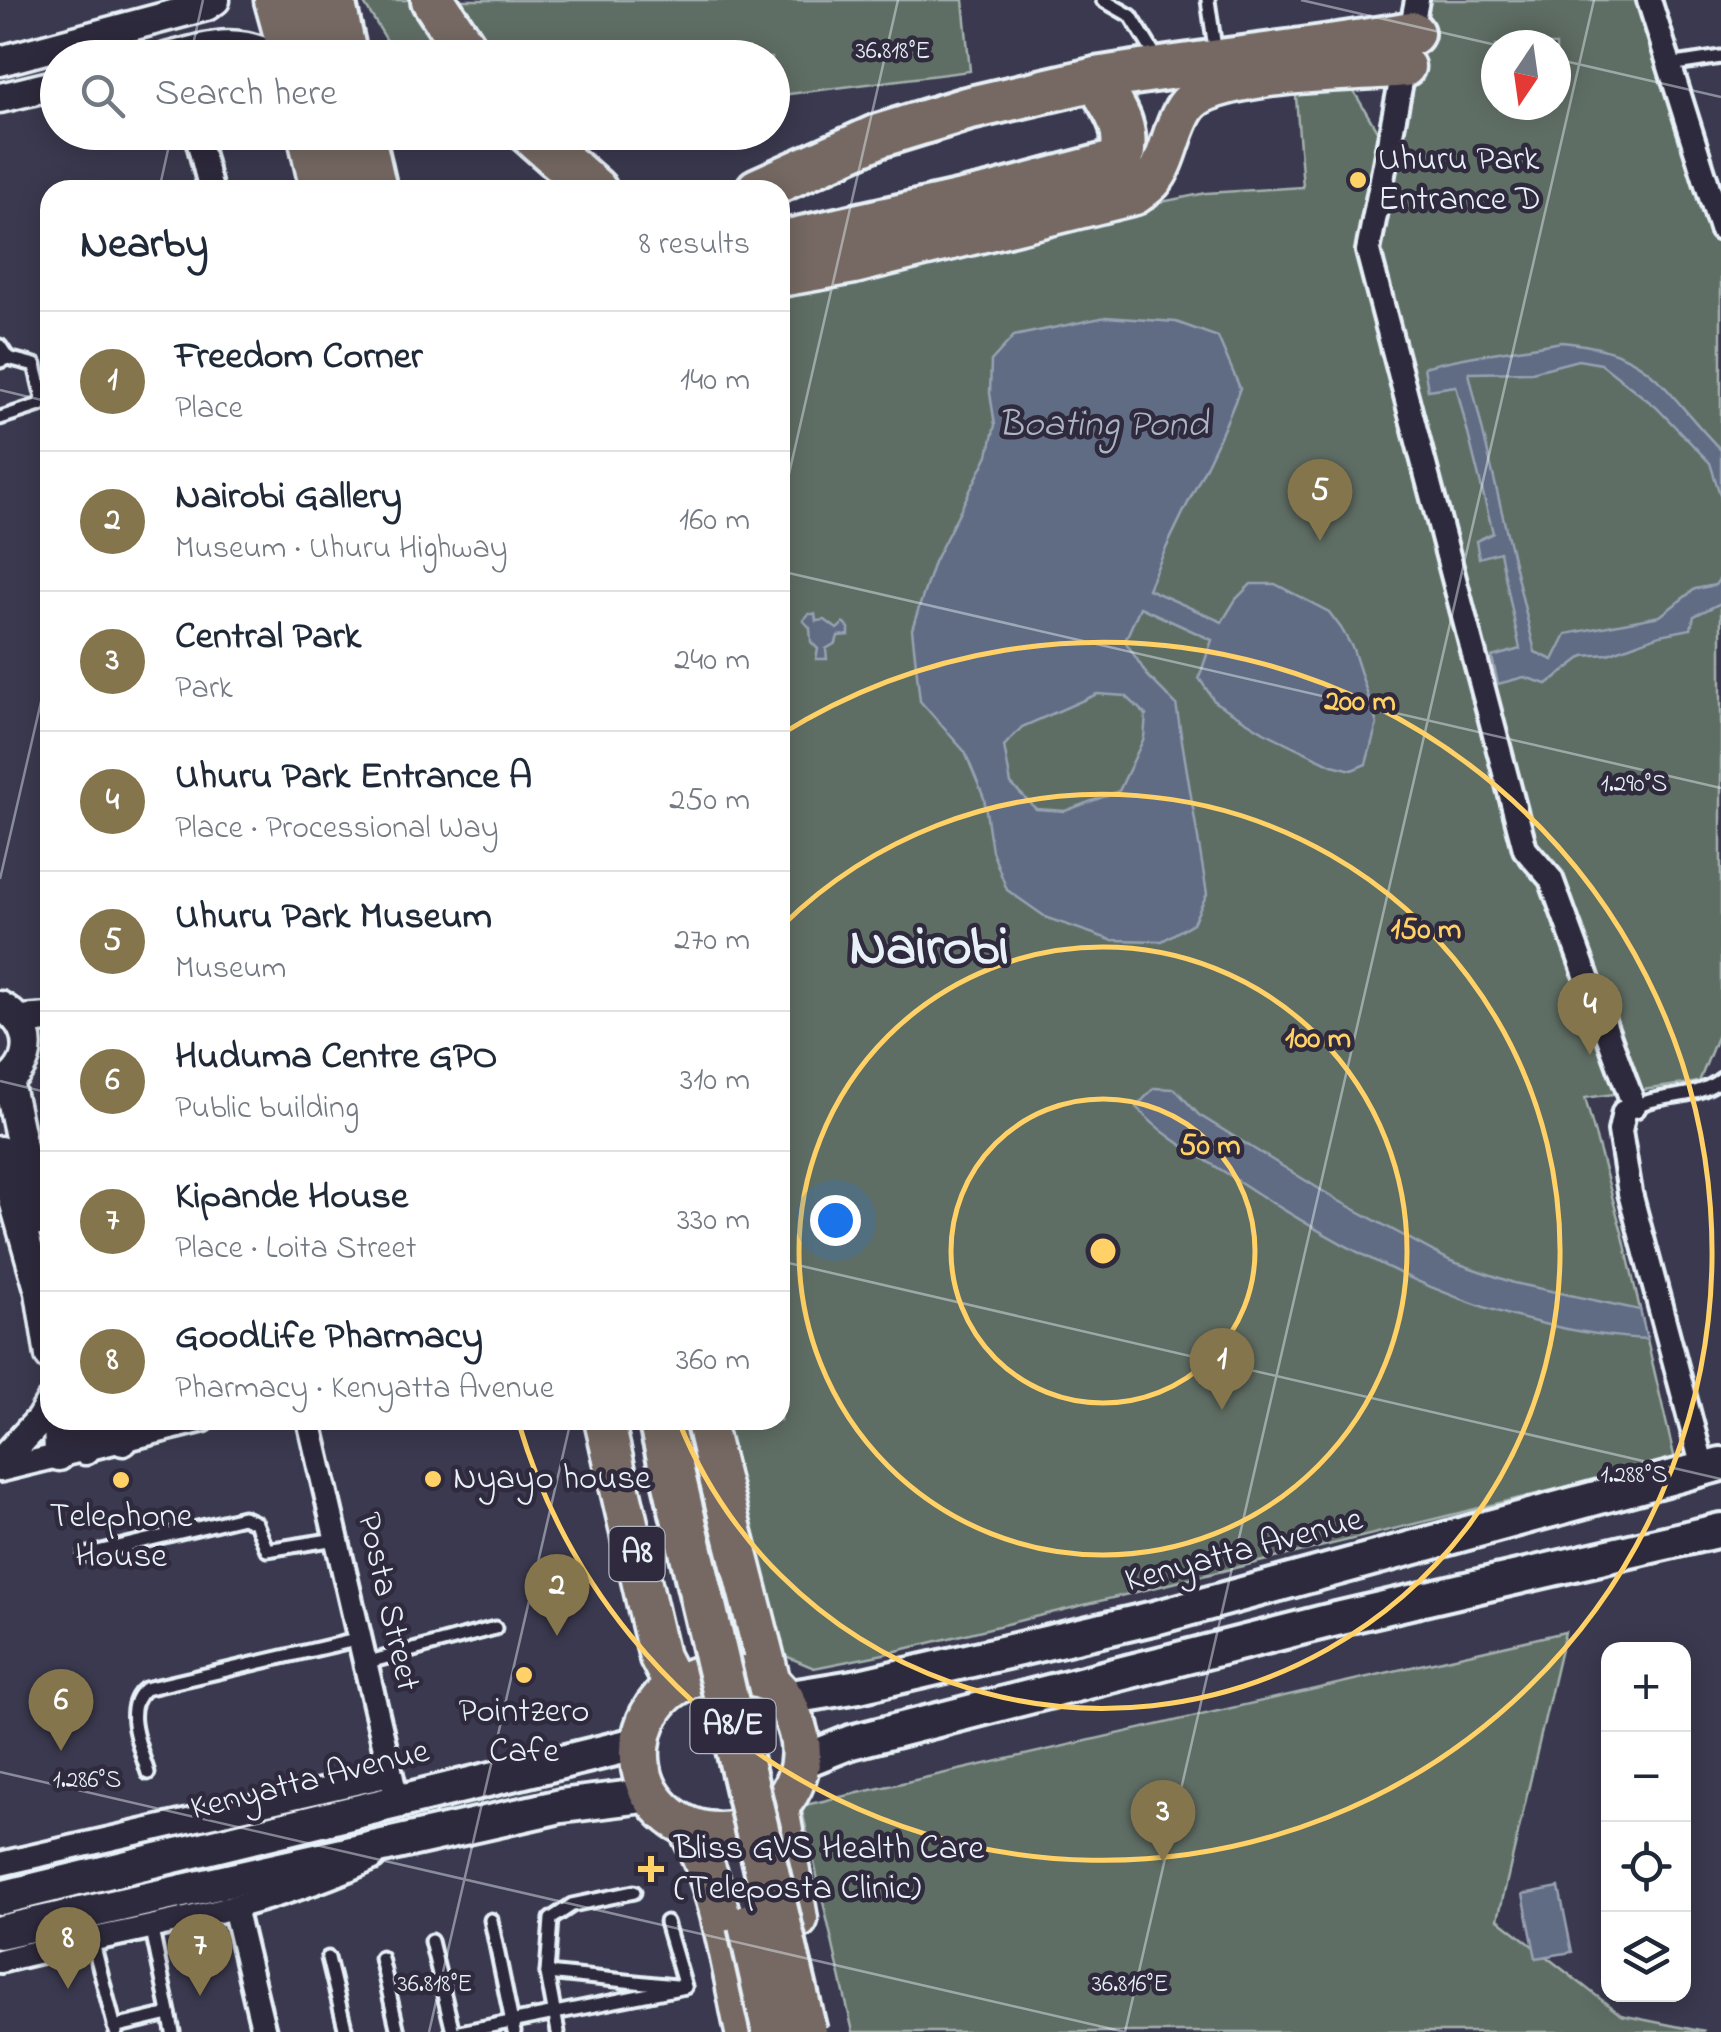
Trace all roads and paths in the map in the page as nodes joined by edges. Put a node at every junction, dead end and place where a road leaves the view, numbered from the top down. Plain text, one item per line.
1 (216, 0) edge
2 (274, 0) edge
3 (298, 0) edge
4 (334, 0) edge
5 (343, 0) edge
6 (433, 0) edge
7 (1103, 0) edge
8 (1208, 0) edge
9 (1650, 0) edge
10 (172, 8) edge
11 (1412, 33) edge
12 (68, 40) edge
13 (285, 40) edge
14 (308, 40) edge
15 (342, 40) edge
16 (353, 40) edge
17 (459, 40) edge
18 (40, 49) edge
19 (1721, 57) edge
20 (1217, 59) junction
21 (0, 61) edge
22 (1670, 65) junction
23 (1163, 68) junction
24 (1096, 79) junction
25 (40, 88) edge
26 (0, 98) edge
27 (201, 150) edge
28 (311, 150) edge
29 (335, 150) edge
30 (366, 150) edge
31 (380, 150) edge
32 (549, 150) edge
33 (208, 180) edge
34 (318, 180) edge
35 (343, 180) edge
36 (373, 180) edge
37 (388, 180) edge
38 (583, 180) edge
39 (780, 180) edge
40 (1721, 229) edge
41 (790, 242) edge
42 (790, 275) edge
43 (0, 346) edge
44 (4, 360) edge
45 (40, 386) edge
46 (40, 405) edge
47 (0, 418) edge
48 (24, 1027) edge
49 (1721, 1079) edge
50 (4, 1083) edge
51 (1629, 1109) junction
52 (0, 1150) edge
53 (40, 1237) edge
54 (40, 1292) edge
55 (40, 1419) edge
56 (62, 1430) edge
57 (77, 1430) edge
58 (110, 1430) edge
59 (164, 1430) edge
60 (310, 1430) edge
61 (606, 1430) edge
62 (639, 1430) edge
63 (662, 1430) edge
64 (678, 1430) edge
65 (706, 1430) edge
66 (123, 1441) junction
67 (72, 1453) junction
68 (0, 1466) edge
69 (1712, 1466) edge
70 (1721, 1530) edge
71 (336, 1539) junction
72 (1398, 1551) junction
73 (85, 1555) dead end
74 (1412, 1602) junction
75 (496, 1628) dead end
76 (362, 1651) junction
77 (674, 1686) junction
78 (767, 1686) junction
79 (640, 1743) junction
80 (801, 1762) junction
81 (148, 1773) dead end
82 (394, 1788) junction
83 (651, 1795) junction
84 (779, 1808) junction
85 (687, 1826) junction
86 (408, 1842) junction
87 (0, 1864) edge
88 (6, 1892) edge
89 (634, 1892) dead end
90 (234, 1907) junction
91 (490, 1920) dead end
92 (666, 1922) dead end
93 (151, 1925) junction
94 (0, 1932) edge
95 (91, 1938) junction
96 (431, 1940) dead end
97 (328, 1958) dead end
98 (382, 1958) dead end
99 (0, 1961) edge
100 (547, 1973) junction
101 (686, 1987) junction
102 (168, 2014) junction
103 (554, 2014) junction
104 (513, 2027) edge
105 (115, 2030) edge
106 (172, 2032) edge
107 (264, 2032) edge
108 (346, 2032) edge
109 (398, 2032) edge
110 (457, 2032) edge
111 (558, 2032) edge
112 (746, 2032) edge
113 (774, 2032) edge
114 (805, 2032) edge
115 (826, 2032) edge

1 - 10 street
2 - 13 highway
3 - 14 highway
4 - 15 highway
5 - 16 highway
6 - 17 highway
7 - 23 lane
8 - 20 lane
9 - 22 street
10 - 12 street
11 - 20 highway
11 - 42 highway
11 - 51 street
18 - 21 street
19 - 22 lane
20 - 23 highway
22 - 40 street
23 - 24 highway
24 - 39 highway
24 - 41 highway
25 - 26 street
27 - 33 street
28 - 34 highway
29 - 35 highway
30 - 36 highway
31 - 37 highway
32 - 38 highway
43 - 44 lane
44 - 45 lane
46 - 47 lane
48 - 50 street
49 - 51 lane
50 - 53 street
51 - 69 street
52 - 54 street
55 - 68 street
56 - 67 street
57 - 67 street
58 - 66 street
59 - 66 street
60 - 71 street, Posta Street
61 - 77 highway, A8
62 - 113 highway, A8/E, bridge
63 - 114 highway, A8/E, bridge
64 - 78 highway, A8
65 - 78 highway
66 - 67 street
67 - 68 street
69 - 72 main road, Kenyatta Avenue
70 - 74 main road
71 - 73 lane
71 - 76 street, Posta Street
72 - 74 main road
72 - 78 main road, Kenyatta Avenue
74 - 80 main road
75 - 76 lane
76 - 81 lane
76 - 82 street, Posta Street
77 - 78 highway
77 - 79 highway
78 - 80 highway, A8
79 - 82 main road, Kenyatta Avenue
79 - 83 highway
80 - 84 highway
82 - 87 street, Kenyatta Avenue
82 - 88 main road, Kenyatta Avenue
83 - 85 highway
83 - 86 main road
84 - 85 highway
84 - 115 highway
85 - 112 highway
86 - 90 street
86 - 94 main road
89 - 100 lane
90 - 93 street
90 - 107 street
91 - 104 lane
92 - 101 lane
93 - 95 street
93 - 102 lane
95 - 99 street
95 - 105 lane
96 - 110 lane
97 - 108 lane
98 - 109 lane
100 - 101 lane
100 - 103 lane
101 - 103 lane
102 - 105 lane
102 - 106 lane
103 - 104 lane
103 - 111 lane
104 - 110 lane

